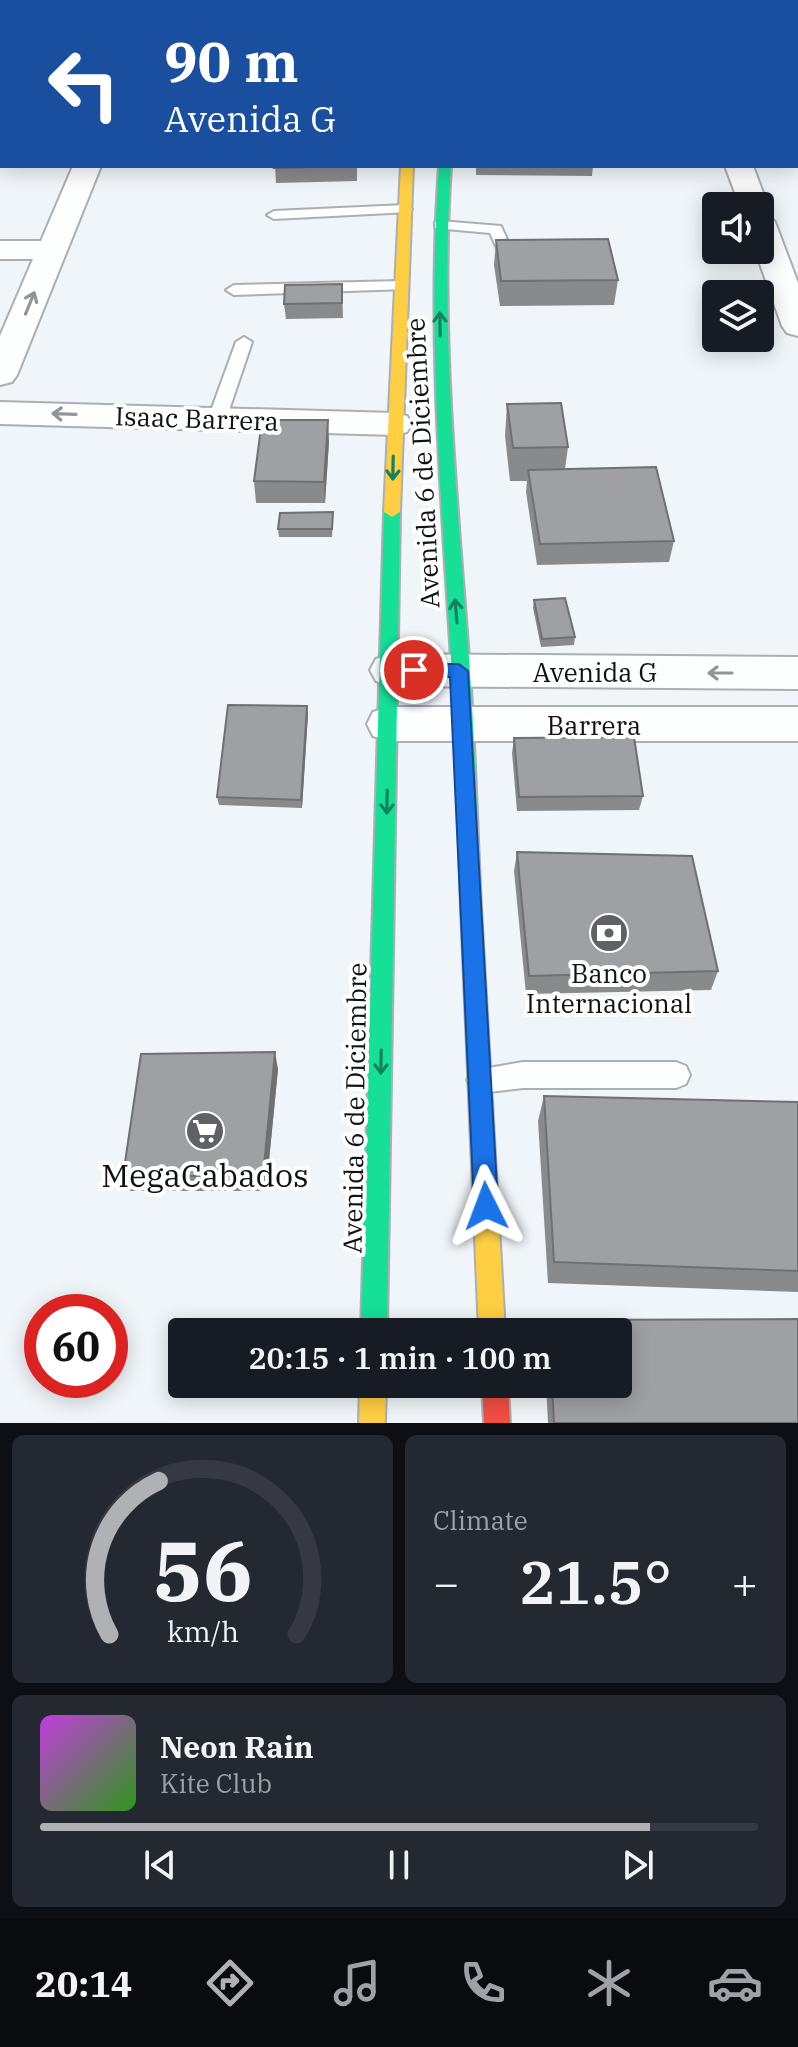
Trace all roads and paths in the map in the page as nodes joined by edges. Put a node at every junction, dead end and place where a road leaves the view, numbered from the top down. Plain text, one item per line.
1 (86, 168) edge
2 (407, 168) edge
3 (445, 168) edge
4 (740, 168) edge
5 (749, 192) edge
6 (405, 209) junction
7 (274, 215) dead end
8 (440, 225) junction
9 (0, 250) edge
10 (51, 250) junction
11 (508, 259) edge
12 (774, 260) edge
13 (401, 286) junction
14 (234, 290) dead end
15 (798, 326) edge
16 (244, 342) dead end
17 (0, 375) edge
18 (0, 413) edge
19 (217, 419) junction
20 (394, 424) junction
21 (391, 670) junction
22 (459, 671) junction
23 (798, 673) edge
24 (389, 724) junction
25 (798, 724) edge
26 (462, 726) junction
27 (676, 1075) dead end
28 (480, 1080) junction
29 (374, 1318) edge
30 (491, 1318) edge
31 (373, 1398) edge
32 (496, 1398) edge
33 (372, 1423) edge
34 (497, 1423) edge

1 - 10 street
2 - 6 main road, Avenida 6 de Diciembre
3 - 8 main road, Avenida 6 de Diciembre
4 - 5 street
6 - 7 lane
6 - 13 main road, Avenida 6 de Diciembre
8 - 11 lane
22 -> 8 main road, Avenida 6 de Diciembre
9 - 10 street
17 -> 10 street
12 - 15 street
13 - 14 lane
13 - 20 main road, Avenida 6 de Diciembre
16 - 19 lane
19 -> 18 street, Isaac Barrera
19 - 20 street, Isaac Barrera
20 -> 21 main road, Avenida 6 de Diciembre
21 - 22 street, Avenida G
21 - 24 main road, Avenida 6 de Diciembre
23 -> 22 street, Avenida G
22 - 26 main road, Avenida 6 de Diciembre
24 - 26 street, Barrera
24 -> 29 main road, Avenida 6 de Diciembre
25 - 26 street, Barrera
26 - 28 main road, Avenida 6 de Diciembre
27 - 28 lane
28 - 30 main road, Avenida 6 de Diciembre
31 - 33 main road
32 - 34 main road

